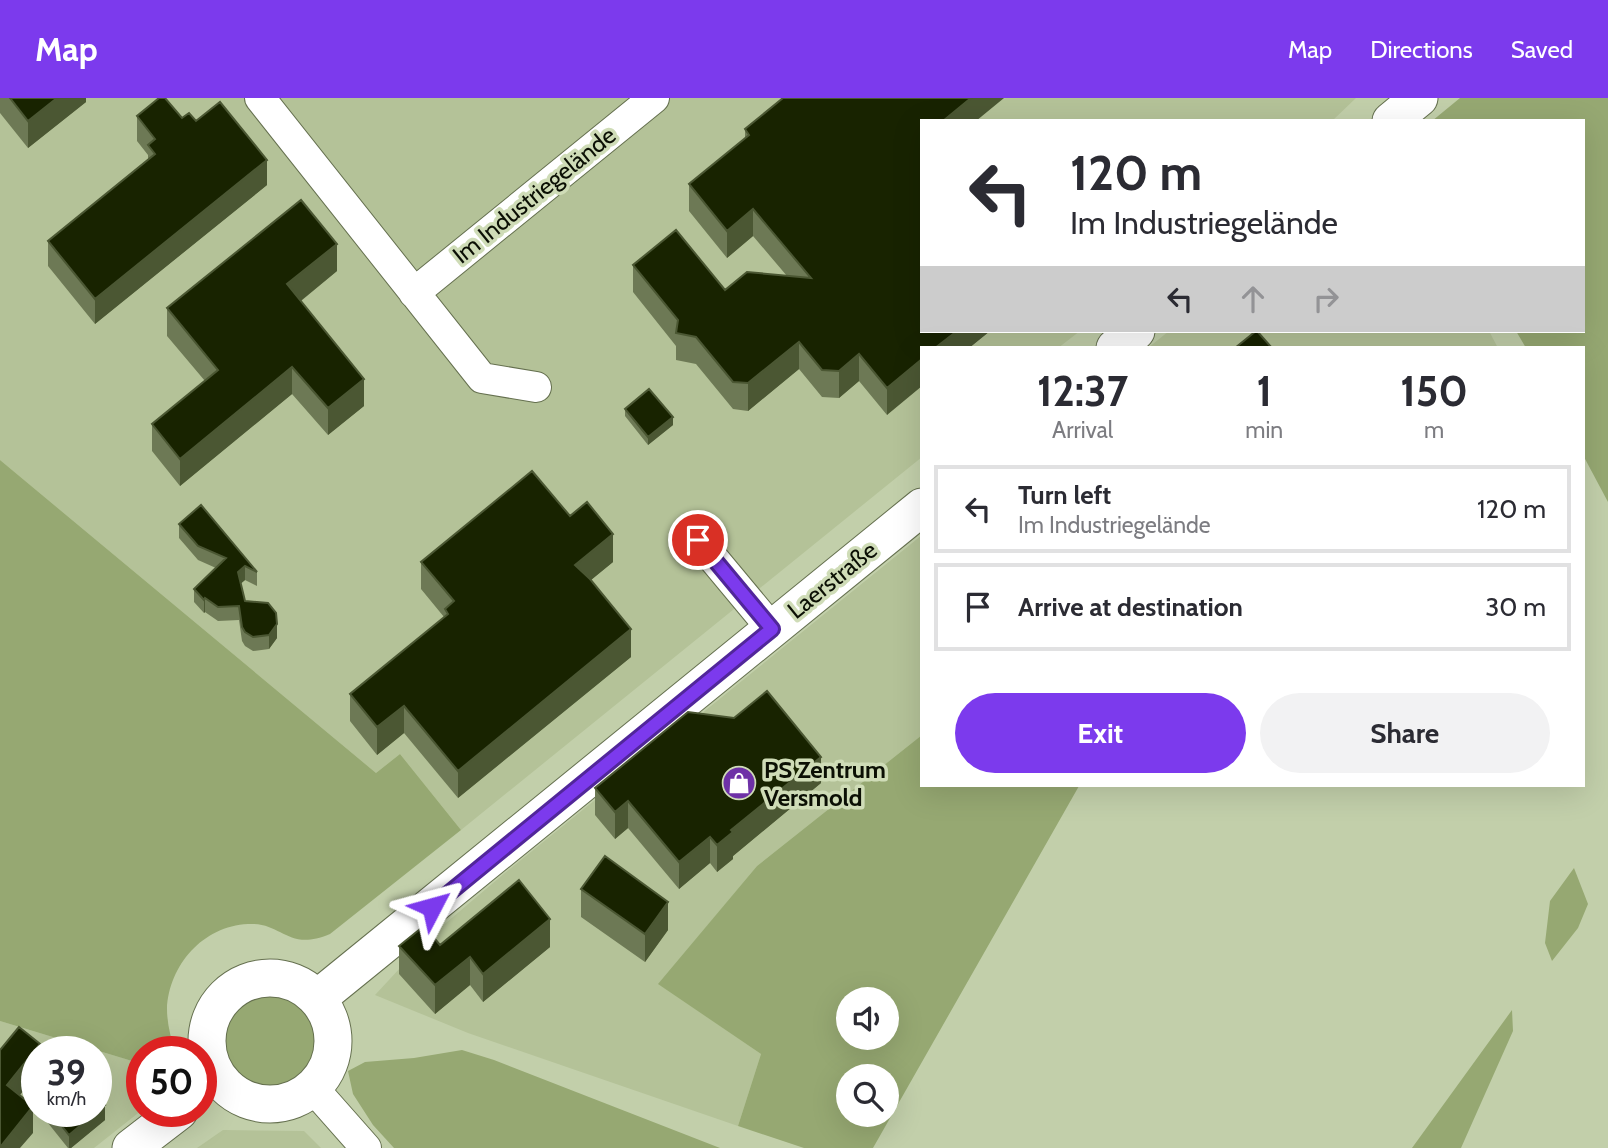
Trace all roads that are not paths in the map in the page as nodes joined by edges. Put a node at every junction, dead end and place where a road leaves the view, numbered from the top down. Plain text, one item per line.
1 (260, 98) edge
2 (654, 98) edge
3 (1419, 98) edge
4 (1393, 119) edge
5 (414, 293) junction
6 (1134, 333) edge
7 (1117, 346) edge
8 (536, 387) dead end
9 (920, 509) edge
10 (698, 540) dead end
11 (772, 629) junction
12 (318, 998) junction
13 (208, 1036) edge
14 (313, 1088) junction
15 (217, 1089) edge
16 (158, 1127) edge
17 (131, 1148) edge
18 (366, 1148) edge

1 - 5 street
2 - 5 street, Im Industriegelände
3 - 4 main road
5 - 8 street
6 - 7 main road
9 - 11 main road, Laerstraße
10 - 11 street
11 - 12 main road, Laerstraße
12 - 13 main road
12 - 14 main road
14 - 15 main road
14 - 18 street
16 - 17 main road

